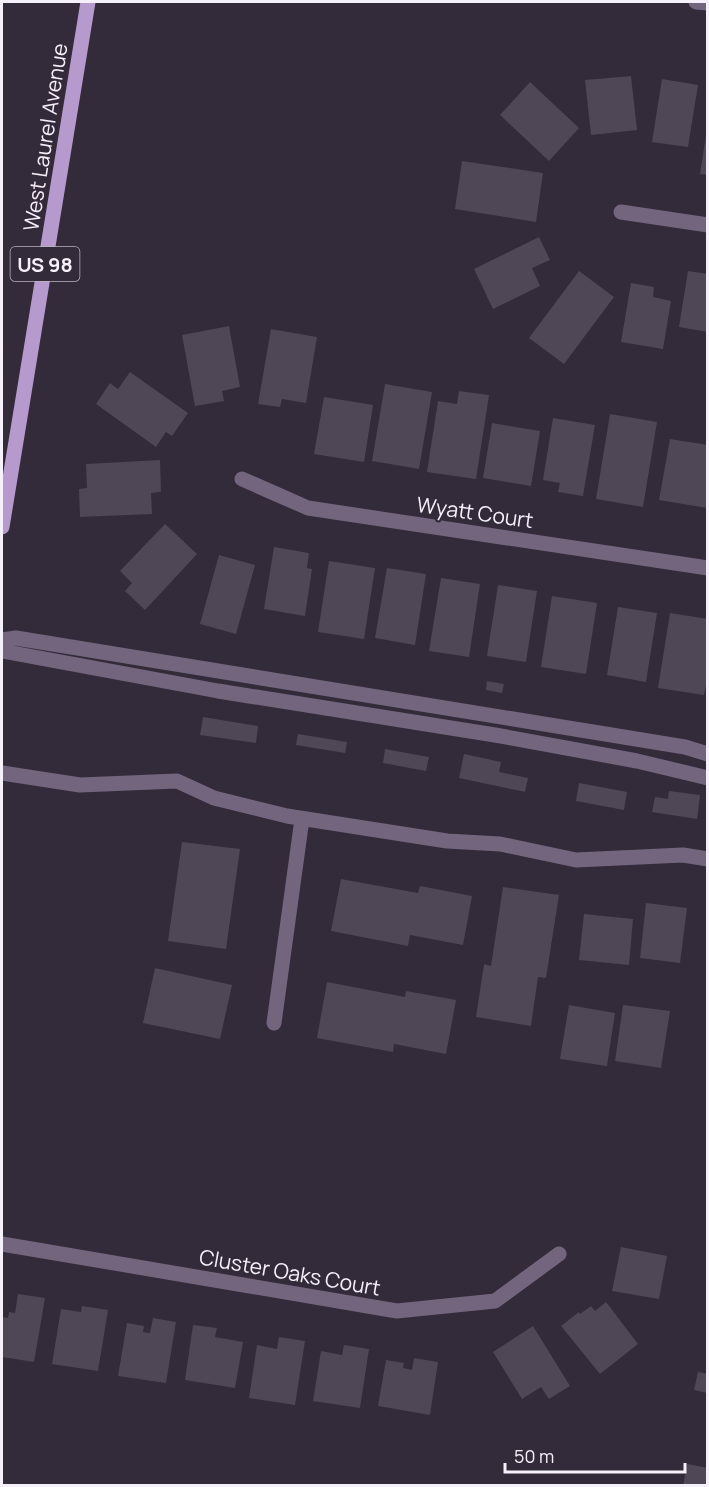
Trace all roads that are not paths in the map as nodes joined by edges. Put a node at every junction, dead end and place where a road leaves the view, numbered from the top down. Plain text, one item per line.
1 (88, 2) edge
2 (696, 2) edge
3 (708, 3) edge
4 (621, 212) dead end
5 (708, 225) edge
6 (242, 479) dead end
7 (2, 527) edge
8 (708, 568) edge
9 (2, 640) edge
10 (2, 651) edge
11 (708, 754) edge
12 (2, 773) edge
13 (708, 778) edge
14 (302, 819) junction
15 (708, 859) edge
16 (274, 1023) dead end
17 (2, 1244) edge
18 (559, 1254) dead end

1 - 7 main road, West Laurel Avenue / US 98
2 - 3 street
4 - 5 street
6 - 8 street, Wyatt Court
9 - 11 street
10 - 13 street
12 - 14 street
14 - 15 street
14 - 16 street
17 - 18 street, Cluster Oaks Court

